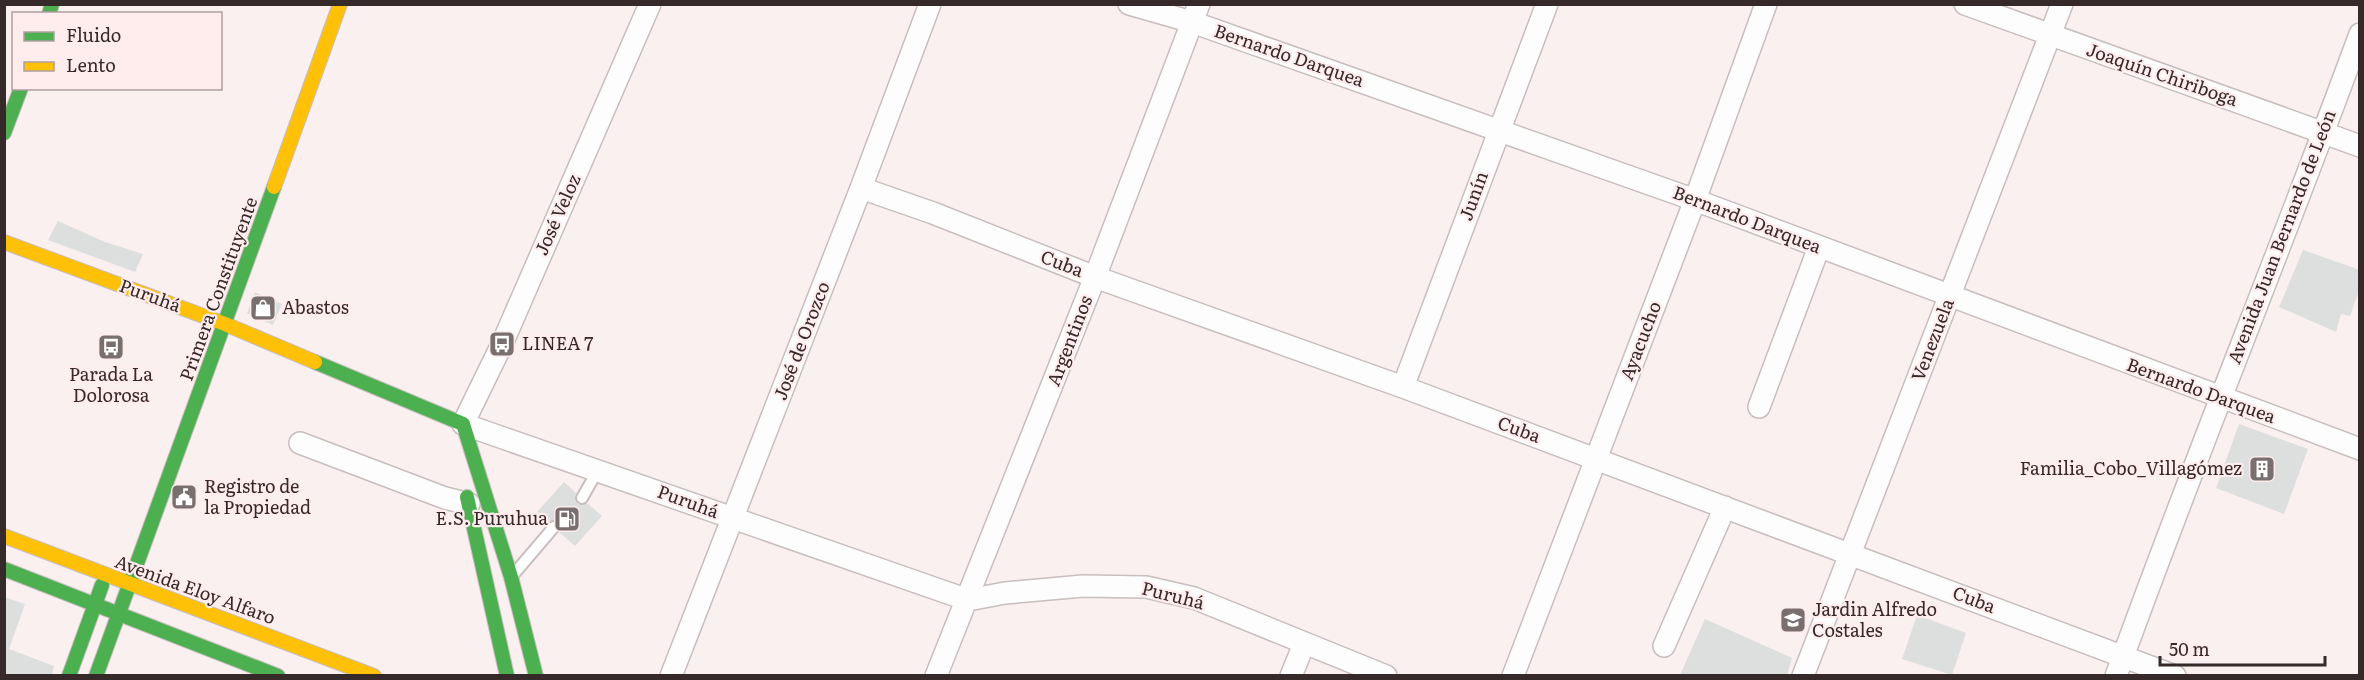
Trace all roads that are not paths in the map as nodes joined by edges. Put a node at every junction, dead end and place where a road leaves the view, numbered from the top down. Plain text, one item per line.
1 (650, 4) edge
2 (930, 4) edge
3 (1129, 4) edge
4 (1547, 4) edge
5 (1766, 4) edge
6 (1965, 4) edge
7 (2062, 4) edge
8 (339, 5) edge
9 (1196, 13) edge
10 (2360, 34) edge
11 (2050, 35) junction
12 (20, 90) edge
13 (1499, 129) junction
14 (2324, 132) junction
15 (4, 133) edge
16 (2360, 146) edge
17 (861, 188) junction
18 (1695, 200) junction
19 (4, 242) edge
20 (1819, 247) junction
21 (1095, 277) junction
22 (1949, 297) junction
23 (225, 324) junction
24 (1403, 387) junction
25 (2220, 398) junction
26 (1759, 407) dead end
27 (463, 424) junction
28 (300, 443) dead end
29 (2360, 449) edge
30 (456, 455) dead end
31 (1596, 459) junction
32 (598, 470) junction
33 (466, 494) joint
34 (582, 498) dead end
35 (1725, 507) junction
36 (733, 519) junction
37 (554, 527) dead end
38 (4, 536) edge
39 (1850, 554) junction
40 (4, 569) edge
41 (106, 576) junction
42 (511, 577) junction
43 (129, 584) junction
44 (968, 600) junction
45 (96, 604) junction
46 (119, 612) junction
47 (1304, 644) junction
48 (1664, 646) dead end
49 (2120, 666) edge
50 (69, 675) edge
51 (96, 675) edge
52 (278, 675) edge
53 (374, 675) edge
54 (507, 675) edge
55 (536, 675) edge
56 (671, 675) edge
57 (936, 675) edge
58 (1291, 675) edge
59 (1386, 675) edge
60 (1513, 675) edge
61 (1803, 675) edge
62 (2175, 675) edge

1 - 27 street, José Veloz
2 - 17 street, José de Orozco
3 - 9 street, Bernardo Darquea
4 - 13 street, Junín
5 - 18 street, Ayacucho
6 - 11 street, Joaquín Chiriboga
7 - 11 street, Venezuela
8 - 23 street, Primera Constituyente
9 - 13 street, Bernardo Darquea
9 - 21 street, Argentinos
10 - 14 street, Avenida Juan Bernardo de León
11 - 14 street, Joaquín Chiriboga
11 - 22 street, Venezuela
12 - 15 street
13 - 18 street, Bernardo Darquea
13 - 24 street, Junín
14 - 16 street, Joaquín Chiriboga
14 - 25 street, Avenida Juan Bernardo de León
17 - 21 street, Cuba
17 - 36 street, José de Orozco
18 - 20 street, Bernardo Darquea
18 - 31 street, Ayacucho
19 - 23 street, Puruhá
20 - 22 street, Bernardo Darquea
20 - 26 street
21 - 24 street, Cuba
21 - 44 street, Argentinos
22 - 25 street, Bernardo Darquea
22 - 39 street, Venezuela
23 - 27 street, Puruhá
23 - 43 street, Primera Constituyente
24 - 31 street, Cuba
25 - 29 street, Bernardo Darquea
25 - 49 street, Avenida Juan Bernardo de León
27 - 30 street
27 - 32 street, Puruhá
27 - 42 street
28 - 33 street
31 - 35 street, Cuba
31 - 60 street, Ayacucho
32 - 34 lane
32 - 36 street, Puruhá
33 - 54 street
35 - 39 street, Cuba
35 - 48 street
36 - 44 street, Puruhá
36 - 56 street, José de Orozco
37 - 42 lane
38 - 41 street, Avenida Eloy Alfaro
39 - 49 street, Cuba
39 - 61 street, Venezuela
40 - 45 street
41 - 43 street, Avenida Eloy Alfaro
41 - 45 street
42 - 55 street
43 - 46 street, Primera Constituyente
43 - 53 street, Avenida Eloy Alfaro
44 - 47 street, Puruhá
44 - 57 street, Argentinos
45 - 46 street
45 - 50 street
46 - 51 street, Primera Constituyente
46 - 52 street
47 - 58 street
47 - 59 street, Puruhá
49 - 62 street, Cuba

